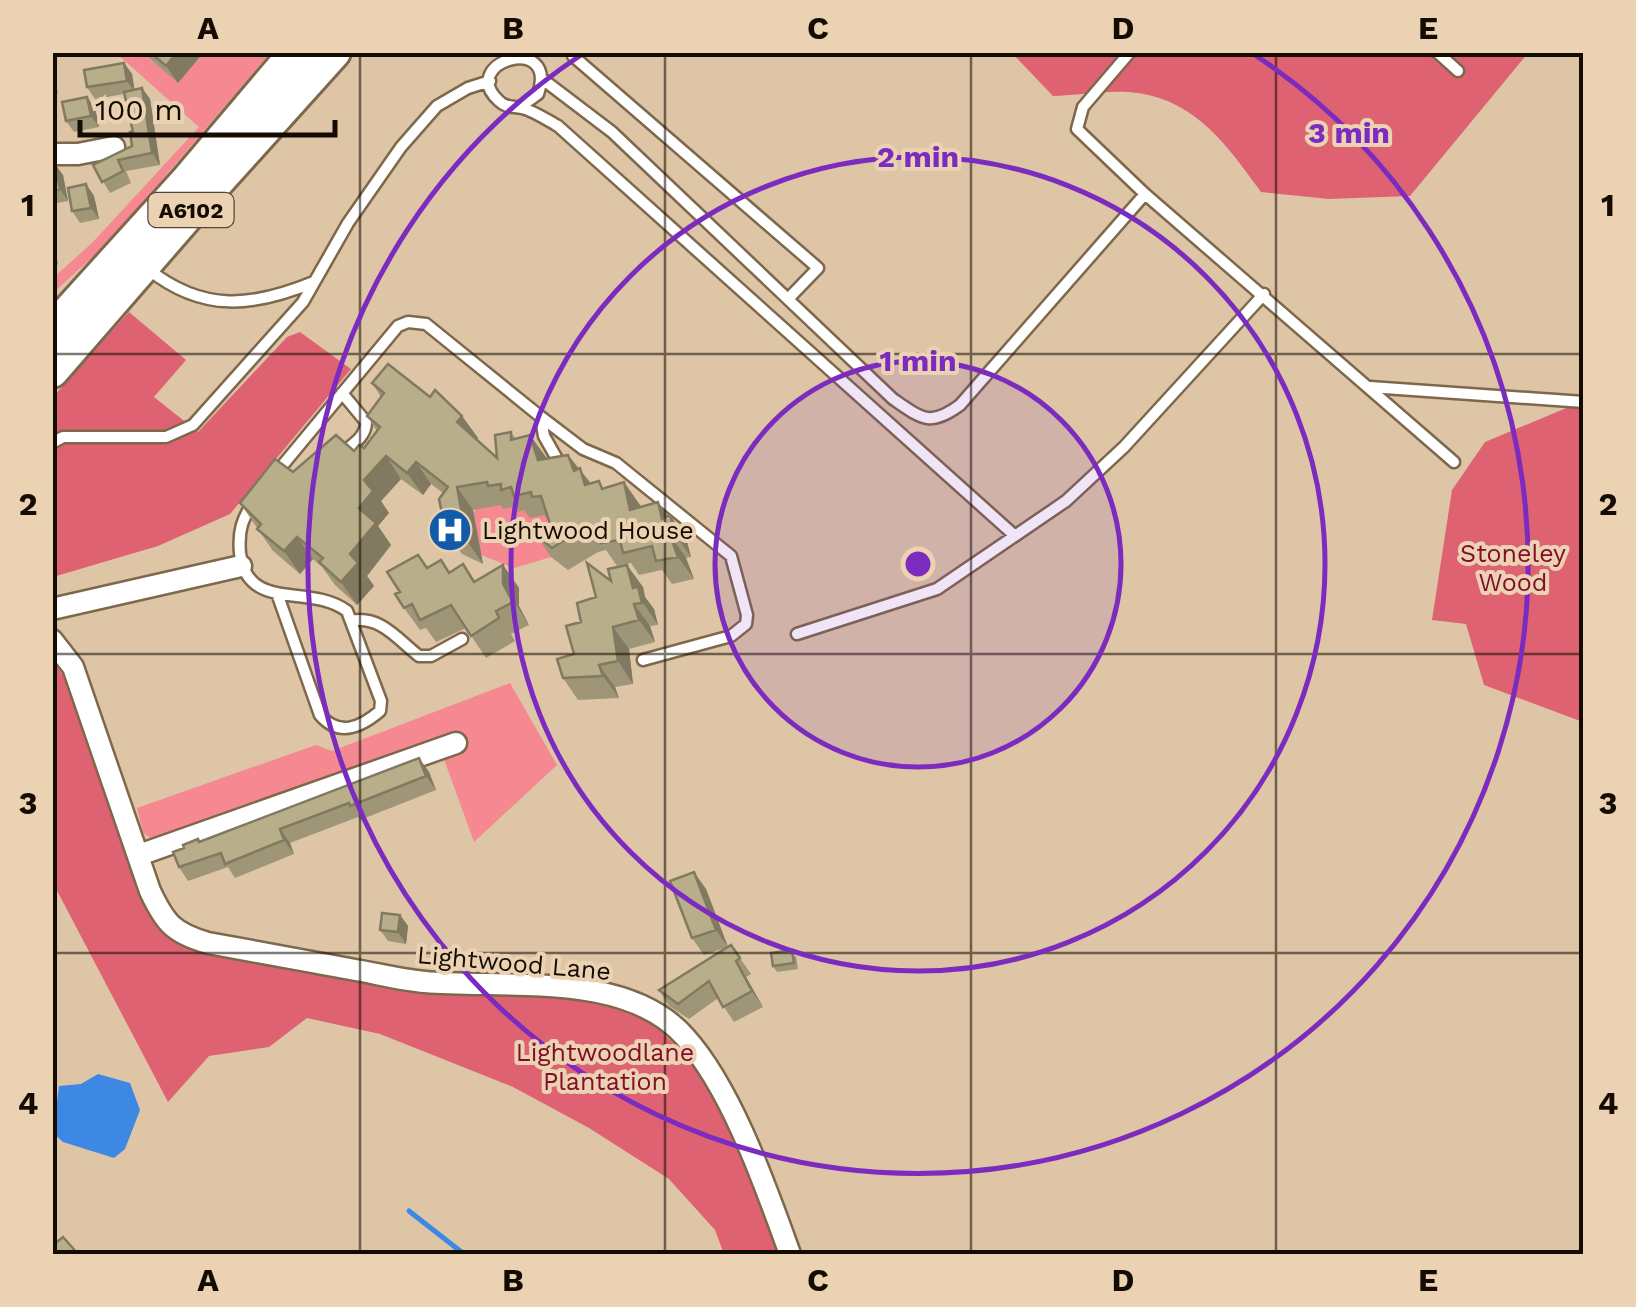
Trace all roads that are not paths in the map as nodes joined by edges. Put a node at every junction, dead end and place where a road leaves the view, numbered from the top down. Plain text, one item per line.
1 (296, 52) edge
2 (334, 52) edge
3 (1130, 52) edge
4 (1437, 52) edge
5 (573, 56) dead end
6 (1458, 71) dead end
7 (541, 78) junction
8 (490, 81) junction
9 (520, 107) junction
10 (114, 147) dead end
11 (52, 154) edge
12 (1146, 194) junction
13 (144, 265) junction
14 (315, 281) junction
15 (1264, 294) junction
16 (788, 299) junction
17 (52, 330) edge
18 (52, 371) edge
19 (1369, 387) junction
20 (342, 393) junction
21 (1584, 402) edge
22 (541, 417) junction
23 (52, 442) edge
24 (288, 459) junction
25 (1454, 462) dead end
26 (329, 465) edge
27 (299, 468) edge
28 (565, 472) edge
29 (268, 483) edge
30 (258, 496) edge
31 (1014, 535) junction
32 (242, 566) junction
33 (278, 596) junction
34 (53, 605) edge
35 (351, 620) junction
36 (797, 634) dead end
37 (462, 638) edge
38 (52, 640) edge
39 (643, 660) dead end
40 (456, 743) dead end
41 (139, 855) junction
42 (790, 1254) edge

1 - 17 highway, A6102
2 - 13 highway, A6102
3 - 12 lane
4 - 6 lane
5 - 16 lane
7 - 8 lane
7 - 9 lane
7 - 16 lane
8 - 9 lane
8 - 14 lane
9 - 31 lane
10 - 11 street
12 - 15 lane
12 - 16 lane
13 - 14 lane
13 - 18 highway, A6102
14 - 23 lane
15 - 19 lane
15 - 31 lane
19 - 21 lane
19 - 25 lane
20 - 22 lane
20 - 24 lane
20 - 26 lane
22 - 28 lane
22 - 39 lane
24 - 27 lane
24 - 29 lane
30 - 32 lane
31 - 36 lane
32 - 33 lane
32 - 34 street
33 - 35 lane
33 - 35 lane
35 - 37 lane
38 - 41 street, Lightwood Lane
40 - 41 street
41 - 42 street, Lightwood Lane

